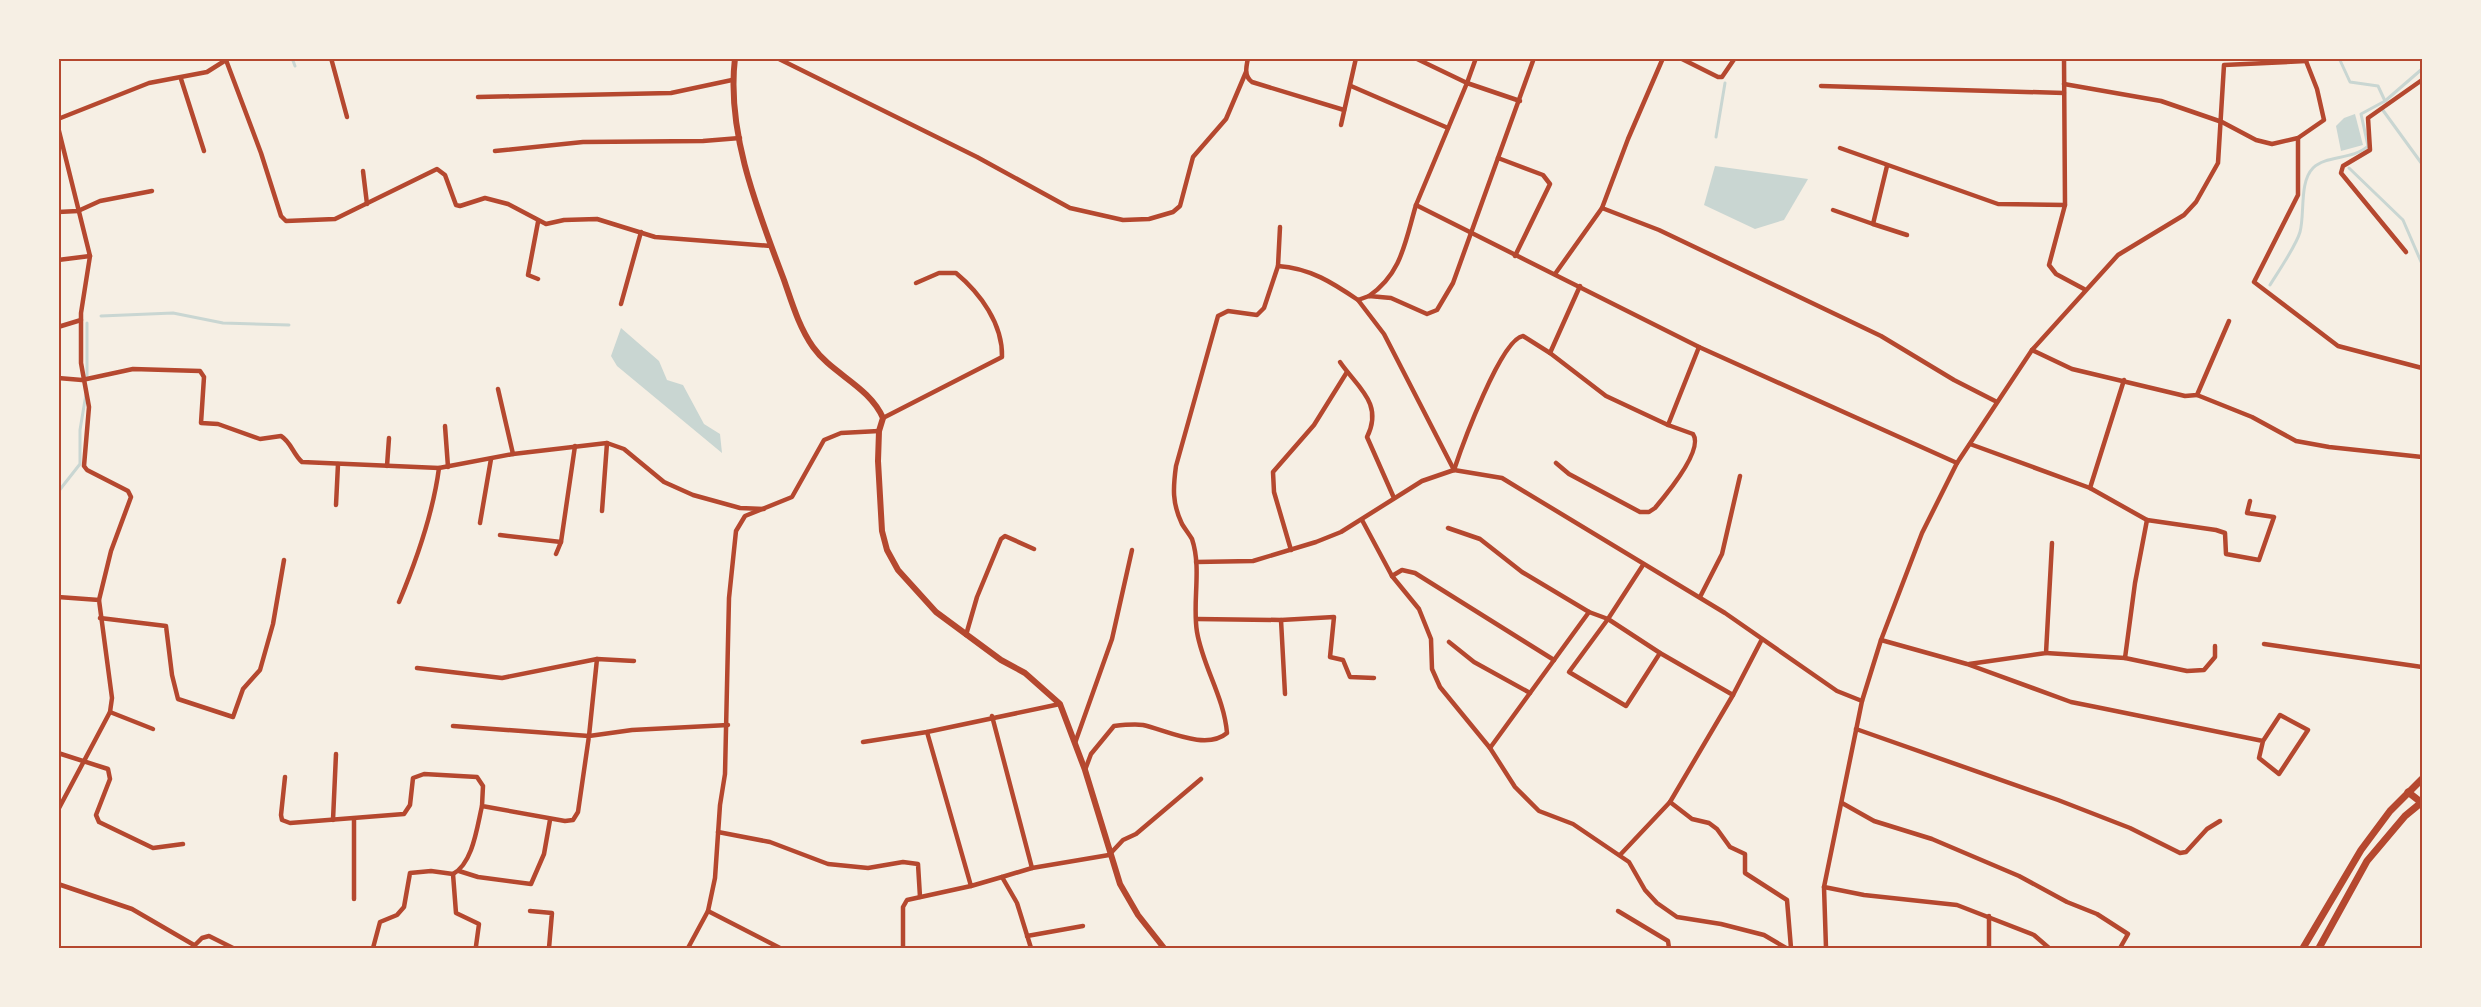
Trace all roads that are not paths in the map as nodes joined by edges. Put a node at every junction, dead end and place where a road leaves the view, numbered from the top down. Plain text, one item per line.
1 (331, 58) edge
2 (735, 58) edge
3 (777, 58) edge
4 (1248, 58) edge
5 (1356, 58) edge
6 (1415, 58) edge
7 (1476, 58) edge
8 (1534, 58) edge
9 (1663, 58) edge
10 (1680, 58) edge
11 (1735, 58) edge
12 (2064, 58) edge
13 (227, 59) edge
14 (2307, 60) edge
15 (1246, 72) junction
16 (181, 79) junction
17 (732, 80) junction
18 (2422, 80) edge
19 (1467, 83) junction
20 (2064, 84) junction
21 (1351, 86) junction
22 (1821, 86) dead end
23 (2064, 93) junction
24 (478, 97) dead end
25 (1520, 101) junction
26 (1344, 110) junction
27 (347, 117) dead end
28 (58, 120) edge
29 (2222, 122) junction
30 (1341, 125) dead end
31 (58, 127) edge
32 (1448, 128) junction
33 (740, 138) junction
34 (2298, 138) junction
35 (1840, 148) dead end
36 (204, 151) dead end
37 (495, 151) dead end
38 (58, 152) edge
39 (67, 152) junction
40 (1498, 158) junction
41 (1887, 166) junction
42 (363, 171) dead end
43 (152, 191) dead end
44 (367, 204) junction
45 (1416, 205) junction
46 (2065, 205) junction
47 (1602, 208) junction
48 (78, 210) junction
49 (1833, 210) dead end
50 (58, 212) edge
51 (538, 222) junction
52 (1874, 224) junction
53 (1280, 227) dead end
54 (641, 232) junction
55 (1470, 232) junction
56 (1907, 235) dead end
57 (771, 246) junction
58 (2406, 252) dead end
59 (90, 256) junction
60 (1515, 256) junction
61 (58, 260) edge
62 (1278, 266) junction
63 (1556, 274) junction
64 (538, 279) dead end
65 (916, 283) dead end
66 (1580, 286) junction
67 (2085, 289) junction
68 (1369, 296) junction
69 (1358, 300) junction
70 (621, 304) dead end
71 (81, 320) junction
72 (2229, 321) dead end
73 (58, 327) edge
74 (1699, 347) junction
75 (2032, 350) junction
76 (1550, 353) junction
77 (1340, 362) dead end
78 (2422, 368) edge
79 (1347, 372) junction
80 (58, 378) edge
81 (82, 380) junction
82 (2124, 380) junction
83 (498, 389) dead end
84 (2197, 395) junction
85 (1997, 402) junction
86 (883, 418) junction
87 (1668, 425) junction
88 (445, 426) dead end
89 (879, 431) junction
90 (389, 438) dead end
91 (607, 443) junction
92 (1970, 444) junction
93 (575, 446) junction
94 (513, 454) junction
95 (2422, 457) edge
96 (491, 459) junction
97 (1958, 463) junction
98 (338, 464) junction
99 (1556, 464) dead end
100 (387, 466) junction
101 (448, 467) junction
102 (439, 468) junction
103 (1454, 470) junction
104 (1740, 476) dead end
105 (2090, 488) junction
106 (1394, 498) junction
107 (2250, 501) dead end
108 (336, 505) dead end
109 (764, 508) junction
110 (602, 511) dead end
111 (1362, 520) junction
112 (2147, 520) junction
113 (480, 523) dead end
114 (1449, 528) dead end
115 (500, 535) dead end
116 (561, 542) junction
117 (2052, 543) dead end
118 (1034, 549) dead end
119 (1132, 550) dead end
120 (1291, 550) junction
121 (556, 554) dead end
122 (284, 560) dead end
123 (1196, 562) junction
124 (1643, 565) junction
125 (1392, 576) junction
126 (58, 597) edge
127 (1700, 597) junction
128 (99, 600) junction
129 (399, 602) dead end
130 (1589, 612) junction
131 (100, 618) junction
132 (1197, 619) junction
133 (1608, 619) junction
134 (1281, 620) junction
135 (966, 635) junction
136 (1881, 640) junction
137 (1761, 641) junction
138 (1449, 642) dead end
139 (2264, 644) dead end
140 (2215, 646) dead end
141 (1660, 653) junction
142 (2046, 653) junction
143 (2125, 658) junction
144 (597, 659) junction
145 (1554, 660) junction
146 (634, 662) dead end
147 (1967, 664) junction
148 (2422, 667) edge
149 (417, 668) dead end
150 (1374, 678) dead end
151 (1530, 693) junction
152 (1284, 694) dead end
153 (1733, 695) junction
154 (1862, 701) junction
155 (1060, 704) junction
156 (110, 712) junction
157 (992, 716) junction
158 (728, 725) junction
159 (453, 726) dead end
160 (153, 729) dead end
161 (1856, 729) junction
162 (927, 732) junction
163 (589, 736) junction
164 (2263, 741) junction
165 (863, 742) dead end
166 (1075, 743) junction
167 (1490, 748) junction
168 (58, 753) edge
169 (336, 754) dead end
170 (84, 760) junction
171 (1085, 770) junction
172 (285, 777) dead end
173 (1201, 779) dead end
174 (2422, 779) edge
175 (2408, 792) junction
176 (1670, 802) junction
177 (1842, 802) junction
178 (2422, 802) edge
179 (482, 806) junction
180 (58, 810) edge
181 (354, 819) junction
182 (333, 820) junction
183 (550, 820) junction
184 (2220, 821) dead end
185 (718, 832) junction
186 (183, 844) dead end
187 (1109, 855) junction
188 (1620, 855) junction
189 (1032, 868) junction
190 (459, 871) junction
191 (453, 874) junction
192 (1002, 877) junction
193 (58, 884) edge
194 (971, 886) junction
195 (1824, 887) junction
196 (920, 897) junction
197 (354, 899) dead end
198 (530, 910) dead end
199 (708, 910) junction
200 (1618, 911) dead end
201 (1989, 916) junction
202 (1083, 926) dead end
203 (1027, 936) junction
204 (476, 946) dead end
205 (193, 947) edge
206 (233, 948) edge
207 (373, 948) edge
208 (549, 948) edge
209 (688, 948) edge
210 (780, 948) edge
211 (903, 948) edge
212 (1031, 948) edge
213 (1164, 948) edge
214 (1669, 948) edge
215 (1786, 948) edge
216 (1791, 948) edge
217 (1826, 948) edge
218 (1989, 948) edge
219 (2049, 948) edge
220 (2120, 948) edge
221 (2303, 948) edge
222 (2319, 948) edge

1 - 27 street
2 - 17 main road
3 - 15 street
4 - 15 street
5 - 21 street
6 - 19 street
7 - 19 street
8 - 25 street
9 - 47 street
10 - 11 street
12 - 20 street
13 - 16 street
13 - 44 street
14 - 29 street
14 - 34 street
15 - 26 street
16 - 28 street
16 - 36 street
17 - 24 street
17 - 33 main road
18 - 58 street
19 - 25 street
19 - 32 street
20 - 23 street
20 - 29 street
21 - 26 street
21 - 32 street
22 - 23 street
23 - 46 street
25 - 40 street
26 - 30 street
29 - 34 street
29 - 67 street
31 - 39 street
32 - 45 street
33 - 37 street
33 - 57 main road
34 - 78 street
35 - 41 street
38 - 39 street
39 - 48 street
40 - 55 street
40 - 60 street
41 - 46 street
41 - 52 street
42 - 44 street
43 - 48 street
44 - 51 street
45 - 55 street
45 - 68 street
46 - 67 street
47 - 63 street
47 - 85 street
48 - 50 street
48 - 59 street
49 - 52 street
51 - 54 street
51 - 64 street
52 - 56 street
53 - 62 street
54 - 57 street
54 - 70 street
55 - 60 street
55 - 68 street
57 - 86 main road
59 - 61 street
59 - 71 street
60 - 63 street
62 - 69 street
62 - 123 street
63 - 66 street
65 - 86 street
66 - 74 street
66 - 76 street
67 - 75 street
68 - 69 street
69 - 103 street
71 - 73 street
71 - 81 street
72 - 84 street
74 - 87 street
74 - 97 street
75 - 82 street
75 - 85 street
76 - 87 street
76 - 103 street
77 - 79 street
79 - 106 street
79 - 120 street
80 - 81 street
81 - 98 street
81 - 128 street
82 - 84 street
82 - 105 street
83 - 94 street
84 - 95 street
85 - 92 street
86 - 89 main road
87 - 99 street
88 - 101 street
89 - 109 street
89 - 135 main road
90 - 100 street
91 - 93 street
91 - 109 street
91 - 110 street
92 - 97 street
92 - 105 street
93 - 94 street
93 - 116 street
94 - 96 street
96 - 101 street
96 - 113 street
97 - 136 street
98 - 100 street
98 - 108 street
100 - 102 street
101 - 102 street
102 - 129 street
103 - 106 street
103 - 124 street
104 - 127 street
105 - 112 street
106 - 111 street
107 - 112 street
109 - 158 street
111 - 120 street
111 - 125 street
112 - 143 street
114 - 130 street
115 - 116 street
116 - 121 street
117 - 142 street
118 - 135 street
119 - 166 street
120 - 123 street
122 - 131 street
123 - 132 street
124 - 127 street
124 - 133 street
125 - 145 street
125 - 167 street
126 - 128 street
127 - 137 street
128 - 131 street
130 - 133 street
130 - 145 street
131 - 156 street
132 - 134 street
132 - 171 street
133 - 141 street
133 - 141 street
134 - 150 street
134 - 152 street
135 - 155 main road
136 - 147 street
136 - 154 street
137 - 153 street
137 - 154 street
138 - 151 street
139 - 148 street
140 - 143 street
141 - 153 street
142 - 143 street
142 - 147 street
144 - 146 street
144 - 149 street
144 - 163 street
145 - 151 street
147 - 164 street
151 - 167 street
153 - 176 street
154 - 161 street
155 - 157 street
155 - 166 main road
156 - 160 street
156 - 170 street
157 - 162 street
157 - 189 street
158 - 163 street
158 - 185 street
159 - 163 street
161 - 177 street
161 - 184 street
162 - 165 street
162 - 194 street
163 - 183 street
164 - 164 street
166 - 171 main road
167 - 188 street
168 - 170 street
169 - 182 street
170 - 180 street
170 - 186 street
171 - 187 main road
172 - 182 street
173 - 187 street
174 - 175 main road
175 - 178 main road
175 - 221 main road
176 - 188 street
176 - 216 street
177 - 195 street
177 - 220 street
178 - 222 main road
179 - 181 street
179 - 183 street
179 - 190 street
181 - 182 street
181 - 197 street
183 - 190 street
185 - 196 street
185 - 199 street
187 - 189 street
187 - 213 main road
188 - 215 street
189 - 192 street
190 - 191 street
191 - 204 street
191 - 207 street
192 - 194 street
192 - 203 street
193 - 205 street
194 - 196 street
195 - 201 street
195 - 217 street
196 - 211 street
198 - 208 street
199 - 209 street
199 - 210 street
200 - 214 street
201 - 218 street
201 - 219 street
202 - 203 street
203 - 212 street
205 - 206 street

